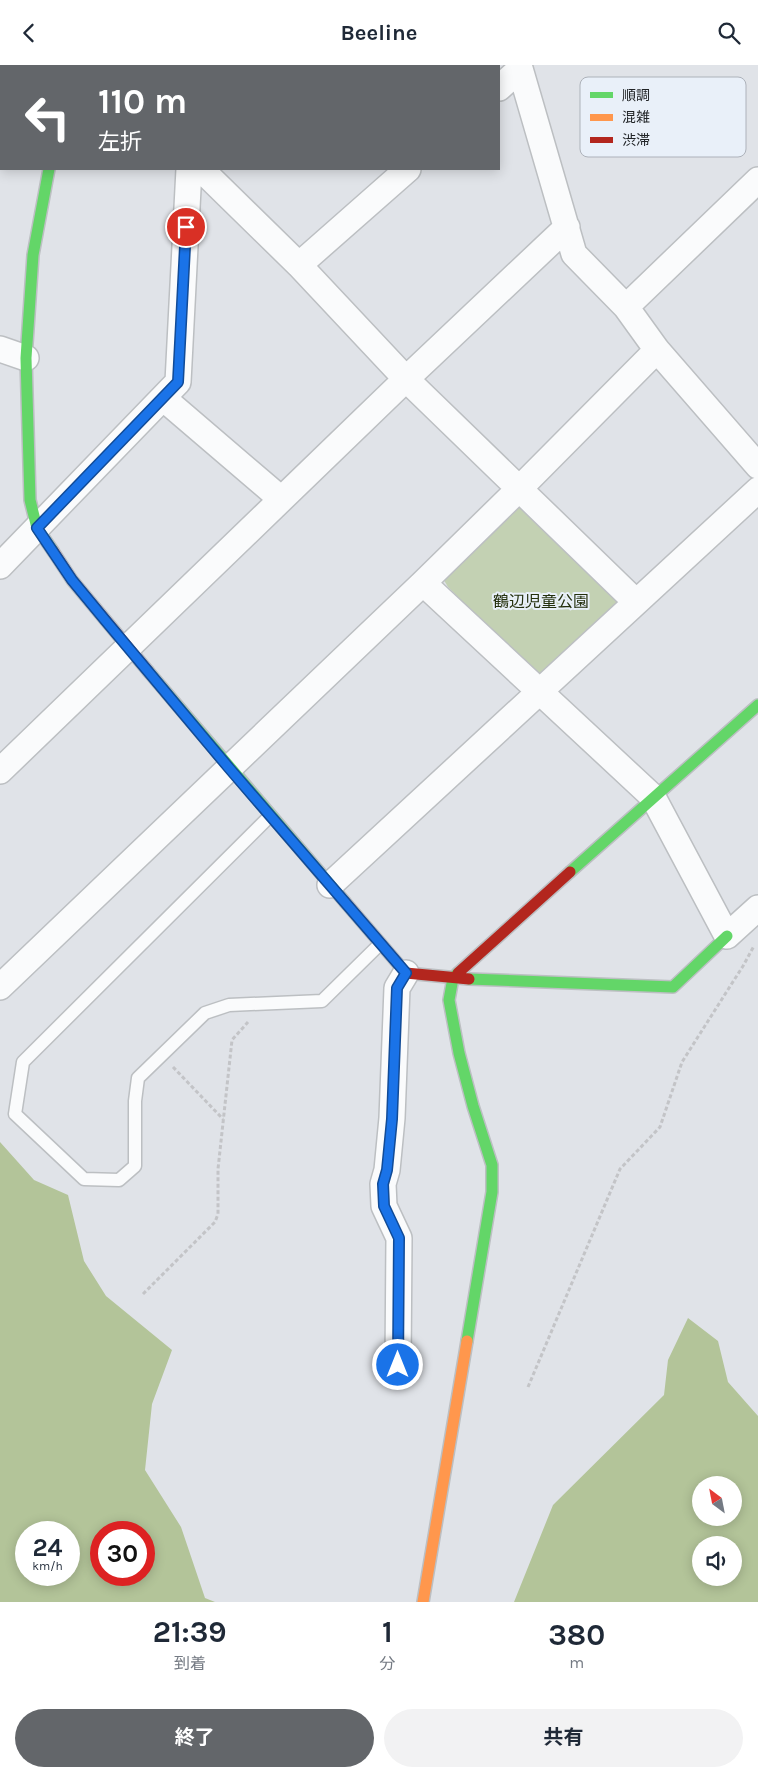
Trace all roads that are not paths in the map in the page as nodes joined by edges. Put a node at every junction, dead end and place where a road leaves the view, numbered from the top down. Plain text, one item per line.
1 (520, 67) edge
2 (500, 87) edge
3 (49, 170) edge
4 (189, 170) edge
5 (203, 170) edge
6 (407, 170) edge
7 (758, 180) edge
8 (567, 227) junction
9 (299, 265) junction
10 (626, 307) junction
11 (0, 349) edge
12 (657, 350) junction
13 (26, 358) junction
14 (406, 379) junction
15 (163, 398) junction
16 (758, 466) edge
17 (520, 488) junction
18 (758, 490) edge
19 (281, 499) junction
20 (37, 528) junction
21 (0, 566) edge
22 (423, 583) junction
23 (636, 602) junction
24 (128, 647) junction
25 (540, 691) junction
26 (758, 705) edge
27 (229, 768) junction
28 (0, 771) edge
29 (653, 797) junction
30 (270, 816) junction
31 (330, 885) junction
32 (758, 908) edge
33 (727, 936) junction
34 (380, 944) junction
35 (406, 973) junction
36 (452, 978) junction
37 (0, 987) edge
38 (398, 1365) dead end
39 (423, 1602) edge

1 - 2 street
1 - 8 street
3 - 13 street
4 - 15 street
5 - 9 street
6 - 9 street
7 - 10 street
8 - 10 street
8 - 14 street
9 - 14 street
10 - 12 street
11 - 13 street
12 - 16 street
12 - 17 street
13 - 20 street
14 - 17 street
14 - 19 street
15 - 19 street
15 - 20 street
17 - 22 street
17 - 23 street
18 - 23 street
19 - 24 street
20 - 21 street
20 - 24 street
22 - 25 street
22 - 27 street
23 - 25 street
24 - 27 street
24 - 28 street
25 - 29 street
25 - 31 street
26 - 29 street
27 - 30 street
27 - 37 street
29 - 33 street
29 - 36 street
30 - 31 street
30 - 34 lane
31 - 34 street
32 - 33 street
33 - 36 street
34 - 35 street
35 - 36 street
35 - 38 street
36 - 39 street

